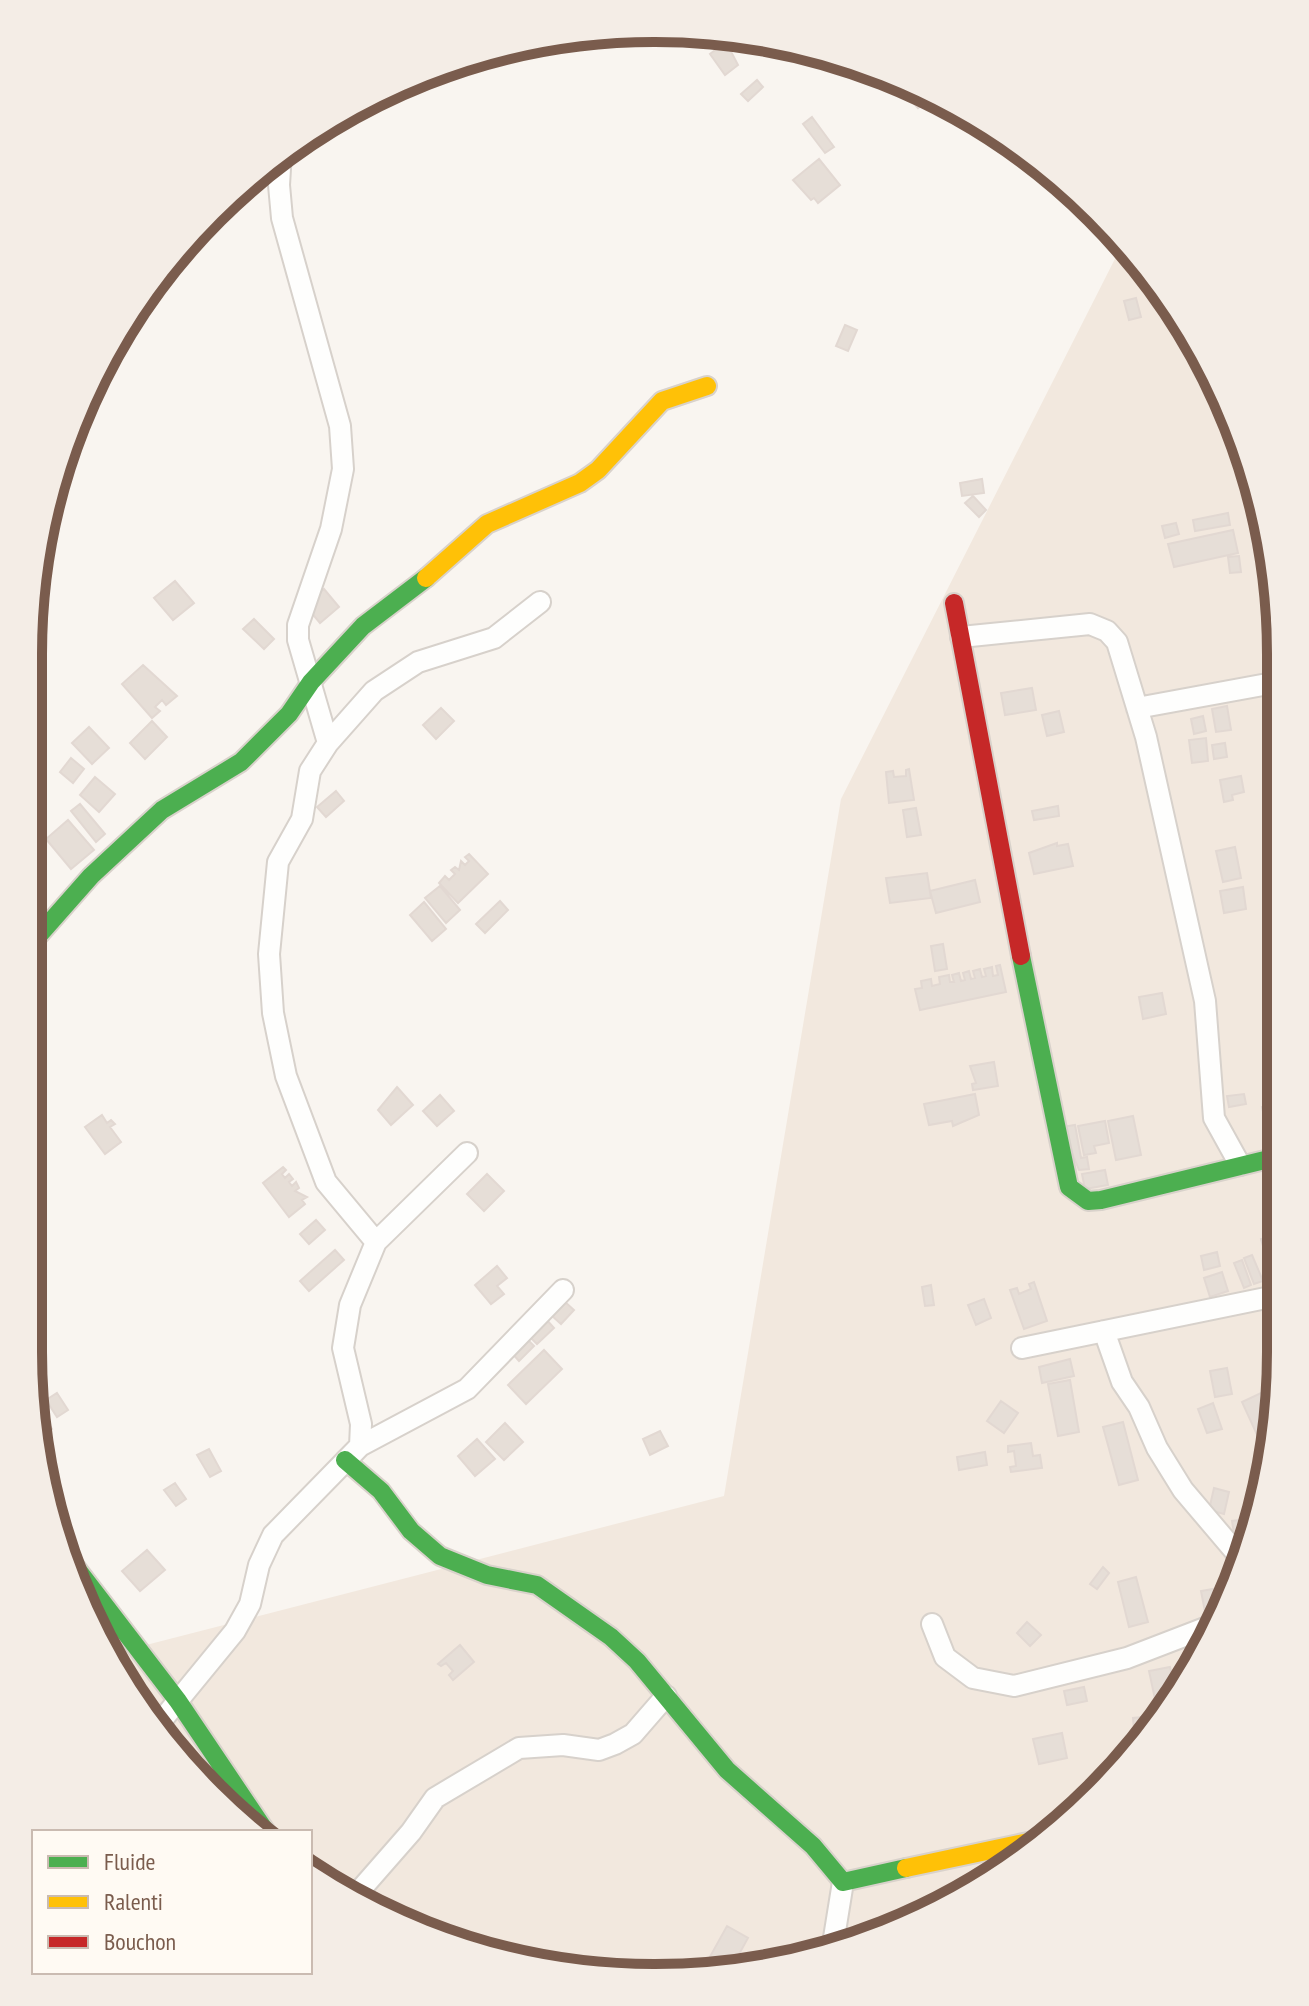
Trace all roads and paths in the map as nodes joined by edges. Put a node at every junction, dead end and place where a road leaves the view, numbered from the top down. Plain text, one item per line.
1 (281, 170) edge
2 (707, 386) dead end
3 (540, 602) dead end
4 (954, 603) dead end
5 (961, 637) junction
6 (311, 682) junction
7 (1267, 683) edge
8 (1137, 708) junction
9 (328, 743) junction
10 (42, 932) edge
11 (467, 1153) dead end
12 (1267, 1159) edge
13 (1240, 1165) junction
14 (376, 1242) junction
15 (563, 1290) dead end
16 (1267, 1298) edge
17 (1104, 1331) junction
18 (1022, 1348) dead end
19 (353, 1453) junction
20 (1233, 1549) edge
21 (88, 1584) edge
22 (932, 1624) dead end
23 (1200, 1630) edge
24 (666, 1696) junction
25 (178, 1701) junction
26 (164, 1718) edge
27 (254, 1815) edge
28 (1017, 1844) edge
29 (843, 1882) junction
30 (361, 1889) edge
31 (834, 1936) edge

1 - 6 street
2 - 6 street
3 - 9 street
4 - 5 street
5 - 8 street
5 - 13 street
6 - 9 street
6 - 10 street
7 - 8 street
8 - 13 street
9 - 14 street
11 - 14 street
12 - 13 street
14 - 19 street
15 - 19 street
16 - 17 street
17 - 18 street
17 - 20 street
19 - 24 street
19 - 25 street
21 - 25 street
22 - 23 street
24 - 29 street
24 - 30 street
25 - 26 street
25 - 27 street
28 - 29 street
29 - 31 street

